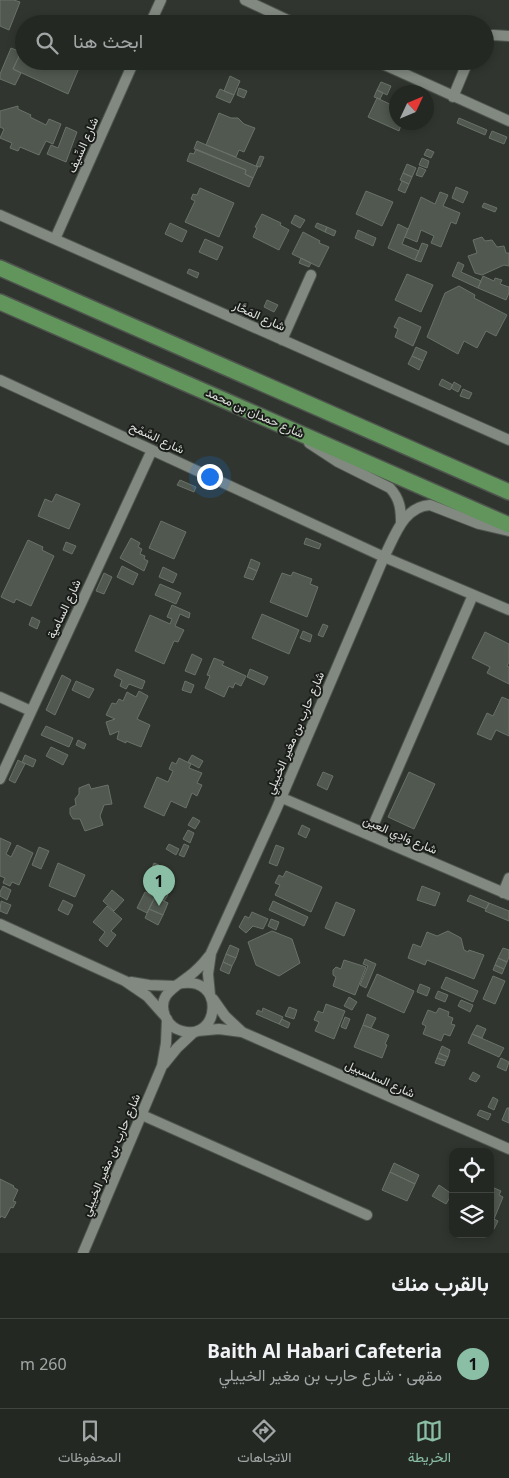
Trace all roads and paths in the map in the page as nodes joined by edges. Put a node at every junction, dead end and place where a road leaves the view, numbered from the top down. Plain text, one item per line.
1 (161, 0) edge
2 (245, 0) edge
3 (154, 15) edge
4 (277, 15) edge
5 (494, 35) edge
6 (509, 36) edge
7 (130, 70) edge
8 (395, 70) edge
9 (464, 70) edge
10 (453, 97) junction
11 (509, 121) edge
12 (0, 215) edge
13 (55, 238) junction
14 (0, 268) edge
15 (311, 276) dead end
16 (0, 302) edge
17 (282, 340) junction
18 (0, 380) edge
19 (293, 430) junction
20 (509, 440) edge
21 (152, 450) junction
22 (509, 492) edge
23 (401, 523) junction
24 (509, 525) edge
25 (509, 531) edge
26 (384, 557) junction
27 (473, 594) junction
28 (509, 610) edge
29 (0, 697) edge
30 (31, 711) junction
31 (0, 779) edge
32 (280, 798) junction
33 (369, 835) junction
34 (509, 878) edge
35 (506, 894) edge
36 (0, 924) edge
37 (211, 953) junction
38 (125, 981) junction
39 (176, 985) junction
40 (211, 996) junction
41 (166, 1018) junction
42 (195, 1031) junction
43 (242, 1032) junction
44 (162, 1066) junction
45 (142, 1115) junction
46 (509, 1149) edge
47 (367, 1215) dead end
48 (83, 1253) edge

1 - 3 street
2 - 4 street
5 - 6 street
7 - 13 street, شارع السِّيف
8 - 10 street
9 - 10 street
10 - 11 street
12 - 13 street, شارع المَحَّار
13 - 17 street, شارع المَحَّار
14 - 22 main road
15 - 17 street
16 - 19 main road, شارع حمدان بن محمد
17 - 20 street, شارع المَحَّار
18 - 21 street, شارع السَّمْح
19 - 23 street
19 - 24 main road, شارع حمدان بن محمد
21 - 26 street, شارع السَّمْح
21 - 30 street, شارع السامية
23 - 25 street, شارع حارب بن مغير الخييلي
23 - 26 street, شارع حارب بن مغير الخييلي
26 - 27 street, شارع السَّمْح
26 - 32 street, شارع حارب بن مغير الخييلي
27 - 28 street, شارع السَّمْح
27 - 33 street
29 - 30 street
30 - 31 street, شارع السامية
32 - 33 street, شارع وَادِي العين
32 - 37 street, شارع حارب بن مغير الخييلي
33 - 35 street, شارع وَادِي العين
34 - 35 street
36 - 38 street
37 - 39 street, شارع حارب بن مغير الخييلي
37 - 40 street, شارع حارب بن مغير الخييلي
38 - 39 street
38 - 41 street
39 - 40 street
39 - 41 street
40 - 42 street
40 - 43 street, شارع السلسبيل
41 - 42 street
41 - 44 street, شارع حارب بن مغير الخييلي
42 - 43 street, شارع السلسبيل
42 - 44 street, شارع حارب بن مغير الخييلي
43 - 46 street, شارع السلسبيل
44 - 45 street, شارع حارب بن مغير الخييلي
45 - 47 street
45 - 48 street, شارع حارب بن مغير الخييلي

